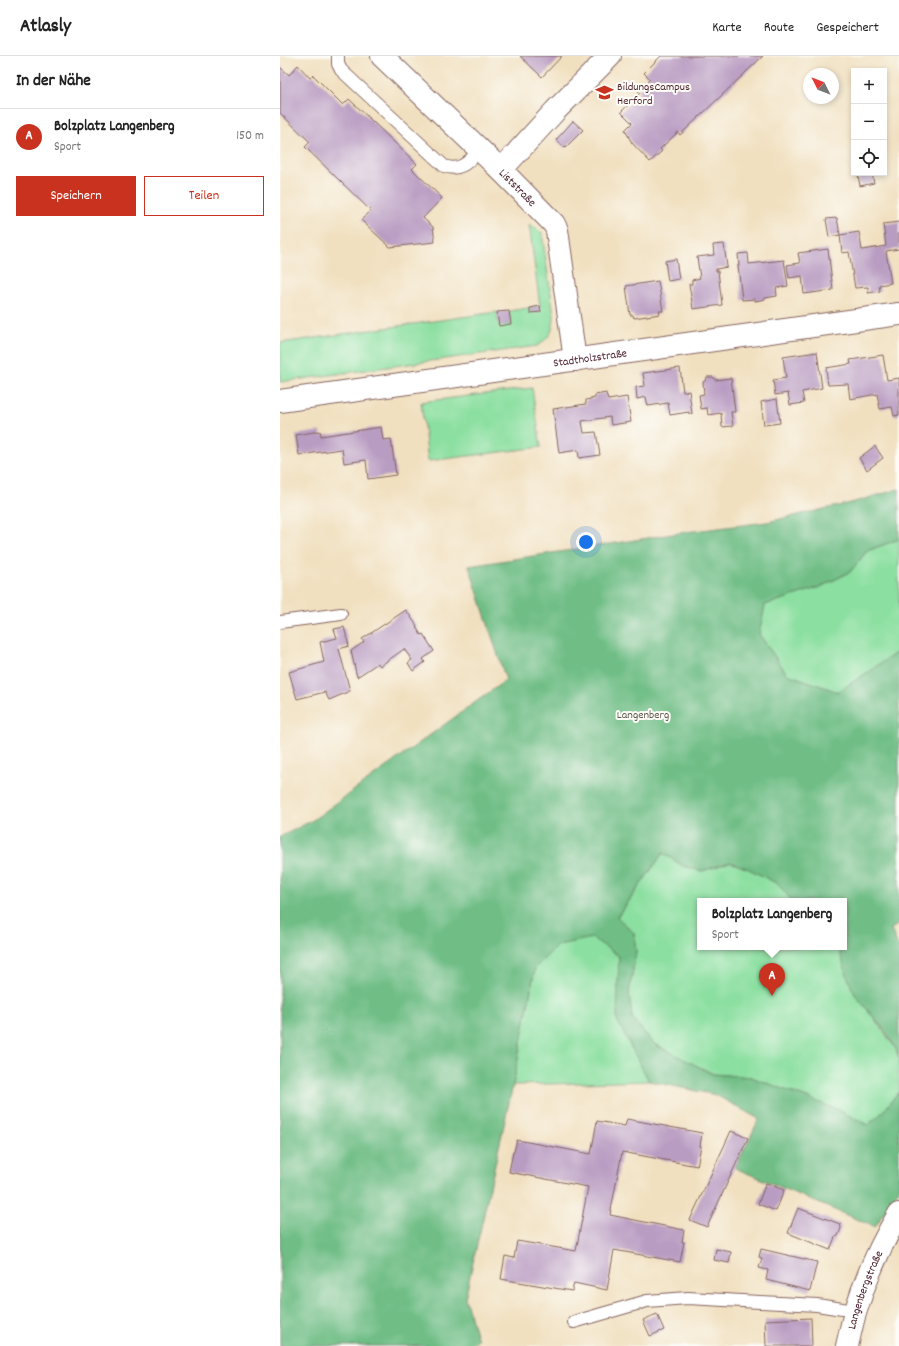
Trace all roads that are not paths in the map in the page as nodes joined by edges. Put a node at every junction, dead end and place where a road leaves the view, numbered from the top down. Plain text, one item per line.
1 (338, 56) edge
2 (382, 56) edge
3 (610, 56) edge
4 (480, 150) junction
5 (501, 170) junction
6 (899, 314) edge
7 (575, 360) junction
8 (280, 401) edge
9 (341, 614) dead end
10 (280, 622) edge
11 (899, 1214) edge
12 (855, 1311) junction
13 (574, 1322) dead end
14 (847, 1346) edge

1 - 4 lane
2 - 4 street, Liststraße
3 - 5 street
4 - 5 street, Liststraße
5 - 7 street, Liststraße
6 - 7 street, Stadtholzstraße
7 - 8 street, Stadtholzstraße
9 - 10 lane
11 - 12 street, Langenbergstraße
12 - 13 lane
12 - 14 street, Langenbergstraße

